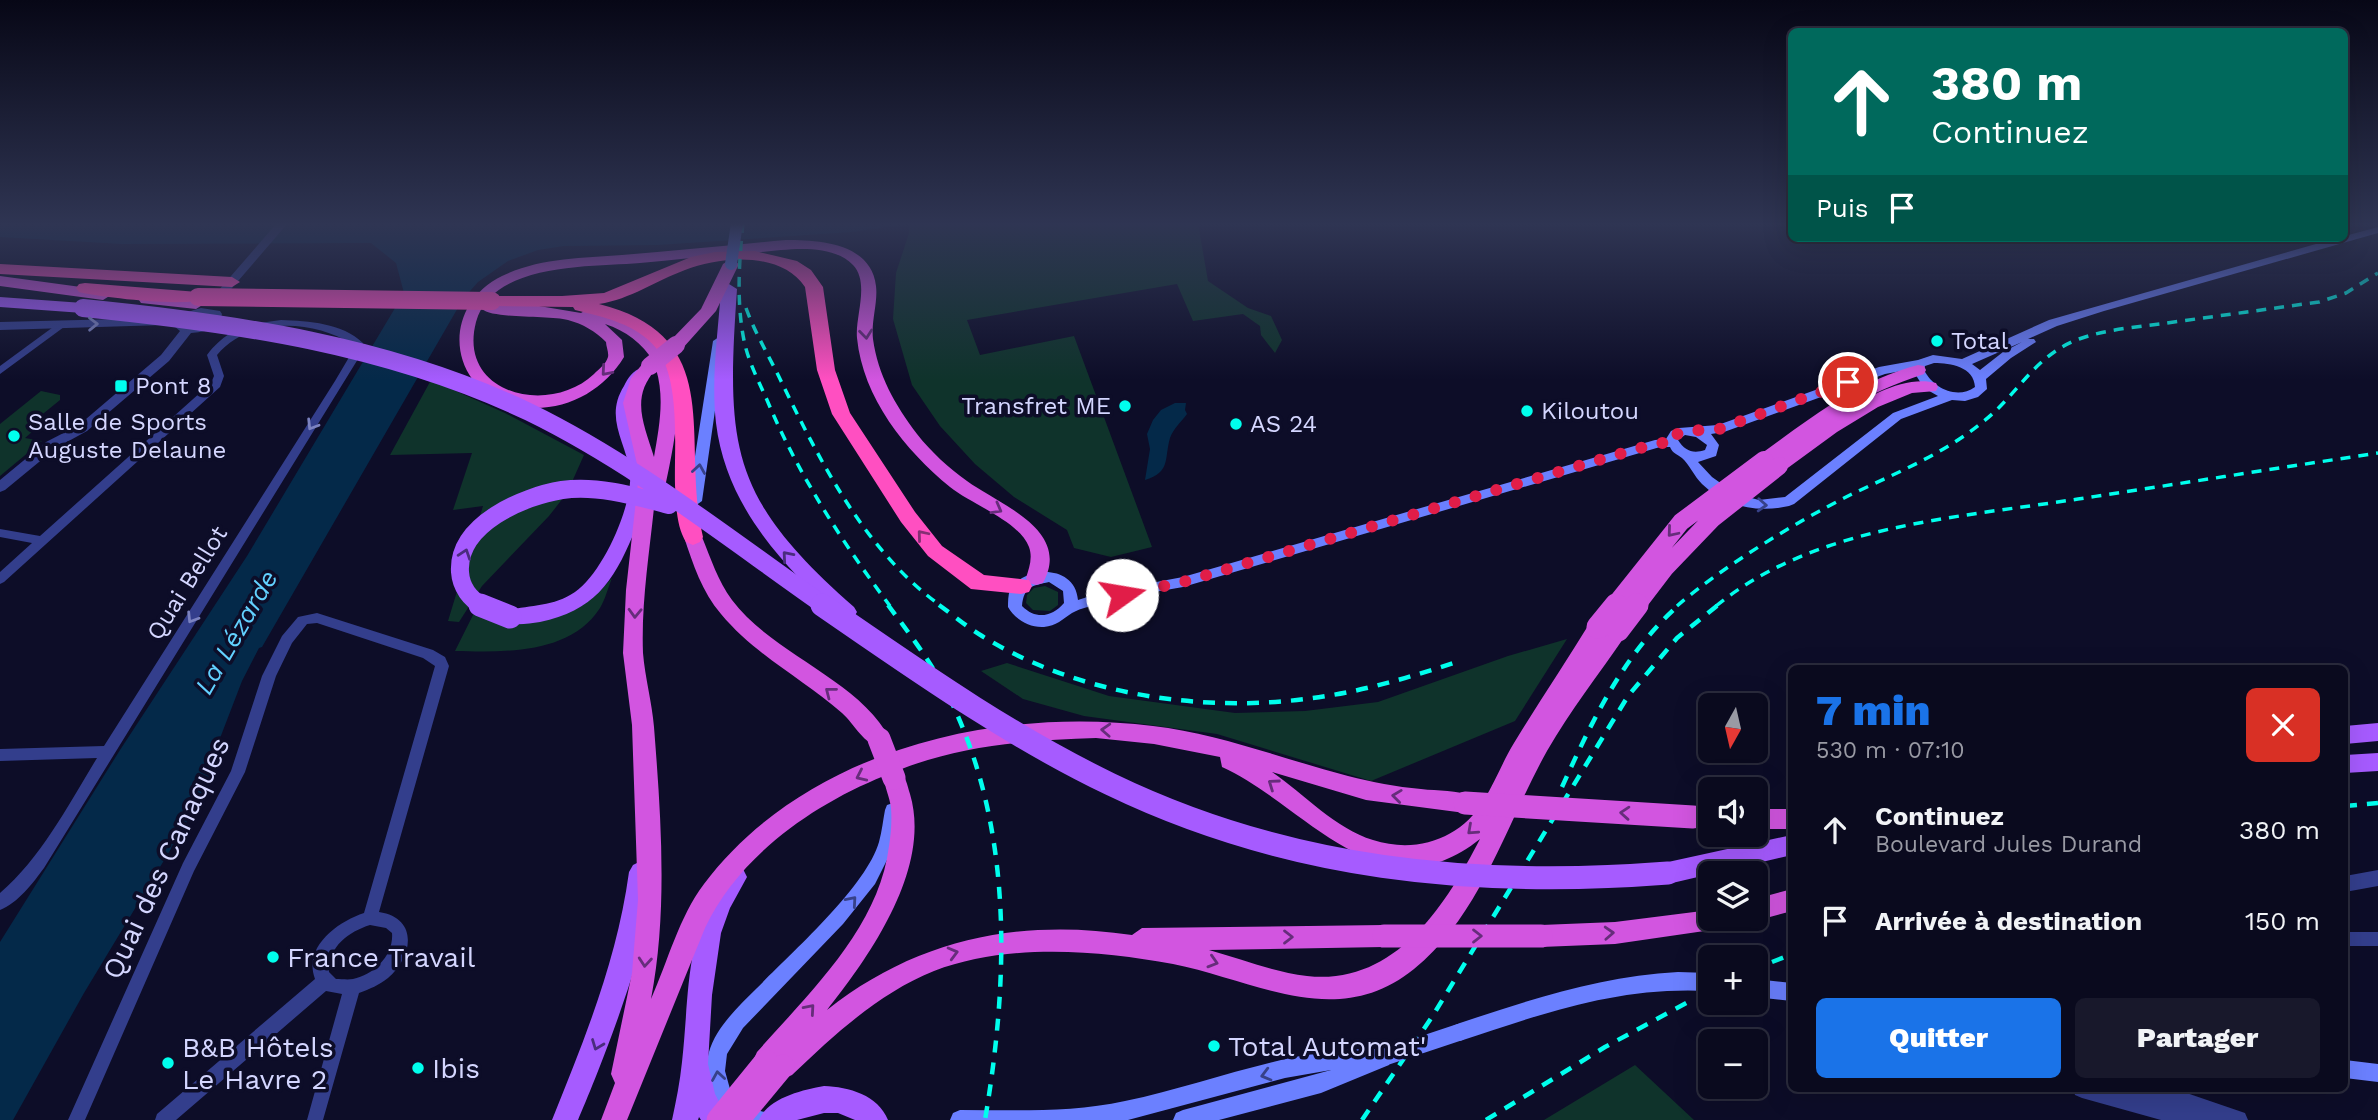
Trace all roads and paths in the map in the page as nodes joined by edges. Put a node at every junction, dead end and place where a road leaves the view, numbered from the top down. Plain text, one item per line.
1 (112, 275) edge
2 (238, 275) edge
3 (522, 275) edge
4 (661, 275) edge
5 (725, 275) edge
6 (730, 275) edge
7 (807, 275) edge
8 (867, 275) edge
9 (2218, 275) edge
10 (2248, 275) edge
11 (0, 279) edge
12 (232, 282) junction
13 (729, 289) junction
14 (0, 302) edge
15 (200, 304) junction
16 (491, 305) junction
17 (286, 324) joint
18 (60, 325) junction
19 (0, 326) edge
20 (185, 326) junction
21 (1962, 364) junction
22 (348, 367) joint
23 (1919, 367) junction
24 (646, 369) junction
25 (0, 371) edge
26 (1979, 377) junction
27 (1930, 387) junction
28 (1951, 396) junction
29 (1694, 431) junction
30 (1672, 443) junction
31 (1688, 457) junction
32 (1772, 463) junction
33 (0, 487) edge
34 (681, 508) junction
35 (0, 533) edge
36 (693, 537) junction
37 (42, 541) junction
38 (642, 545) junction
39 (0, 579) edge
40 (1029, 582) junction
41 (1070, 589) junction
42 (1103, 597) junction
43 (1068, 609) junction
44 (1608, 628) junction
45 (892, 652) junction
46 (2378, 732) edge
47 (2348, 735) edge
48 (1174, 738) junction
49 (108, 752) junction
50 (0, 755) edge
51 (2378, 762) edge
52 (2348, 764) edge
53 (894, 778) junction
54 (647, 811) junction
55 (1698, 817) edge
56 (1768, 819) edge
57 (1788, 819) edge
58 (762, 839) junction
59 (1788, 846) edge
60 (1788, 858) edge
61 (1668, 873) junction
62 (2378, 878) edge
63 (2348, 883) edge
64 (1788, 901) edge
65 (0, 903) edge
66 (1768, 906) edge
67 (370, 918) junction
68 (1698, 922) edge
69 (2348, 939) edge
70 (2378, 939) edge
71 (1098, 941) junction
72 (325, 981) junction
73 (1698, 982) edge
74 (352, 988) junction
75 (1768, 989) edge
76 (1788, 992) edge
77 (696, 1054) junction
78 (1382, 1058) junction
79 (774, 1063) junction
80 (2348, 1069) edge
81 (2378, 1073) edge
82 (2348, 1077) edge
83 (2378, 1081) edge
84 (2096, 1092) edge
85 (2117, 1092) edge
86 (2153, 1092) edge
87 (615, 1116) edge
88 (2191, 1119) edge
89 (76, 1120) edge
90 (163, 1120) edge
91 (315, 1120) edge
92 (565, 1120) edge
93 (685, 1120) edge
94 (717, 1120) edge
95 (738, 1120) edge
96 (761, 1120) edge
97 (772, 1120) edge
98 (874, 1120) edge
99 (960, 1120) edge
100 (1049, 1120) edge
101 (1058, 1120) edge
102 (1183, 1120) edge
103 (2238, 1120) edge

1 - 12 highway
2 - 12 street
16 -> 3 highway
4 -> 16 highway
5 - 24 highway, bridge
6 - 13 main road
40 -> 7 highway
8 -> 40 highway
9 - 21 main road
10 - 26 main road
11 - 15 highway
12 - 15 street
36 -> 13 main road
45 -> 13 main road, bridge
14 - 34 main road, bridge
15 - 16 highway, bridge
15 - 20 street
16 - 36 highway
16 - 38 highway
17 - 22 street, Quai Bellot
17 - 37 street
18 - 19 street
18 -> 20 street
18 - 25 street
20 - 33 street
21 - 23 main road
21 - 26 main road
22 -> 49 street, Quai Bellot
23 - 27 main road
23 - 29 main road
23 - 32 highway
24 -> 34 main road, bridge
24 - 38 highway
26 - 28 main road
27 - 28 main road
27 - 32 highway
31 -> 28 main road
29 - 30 main road
29 - 31 main road
30 - 31 main road
30 - 42 main road
32 - 44 highway, bridge
34 - 45 main road, bridge
35 - 37 street
53 -> 36 highway, bridge
37 - 39 street
38 -> 54 highway
40 - 41 main road
40 - 43 main road
41 - 42 main road
41 - 43 main road
42 - 43 main road
44 -> 48 highway
71 -> 44 highway
45 - 61 main road, bridge
46 - 47 main road
55 -> 48 highway, bridge
48 -> 58 highway
49 - 50 street
49 - 65 street, Quai Bellot
51 - 52 main road
79 -> 53 highway
96 -> 53 main road
54 -> 87 highway
54 -> 92 main road
56 - 57 highway
58 - 77 main road
58 - 87 highway
59 - 61 main road
60 - 61 main road
62 - 63 street
64 - 66 highway
67 - 72 street
67 - 74 street
67 - 89 street, Quai des Canaques
71 -> 68 highway, bridge
69 - 70 street
79 -> 71 highway
72 - 74 street
72 - 90 street
73 - 78 main road, bridge
74 - 91 street
75 - 76 main road
77 - 93 main road
77 - 94 main road
78 -> 101 main road
78 - 102 main road
79 - 94 highway, bridge
79 - 95 highway, bridge
80 - 81 main road
82 - 83 main road
84 - 88 street
85 - 88 street
86 - 103 street
97 - 98 main road
99 - 100 main road

